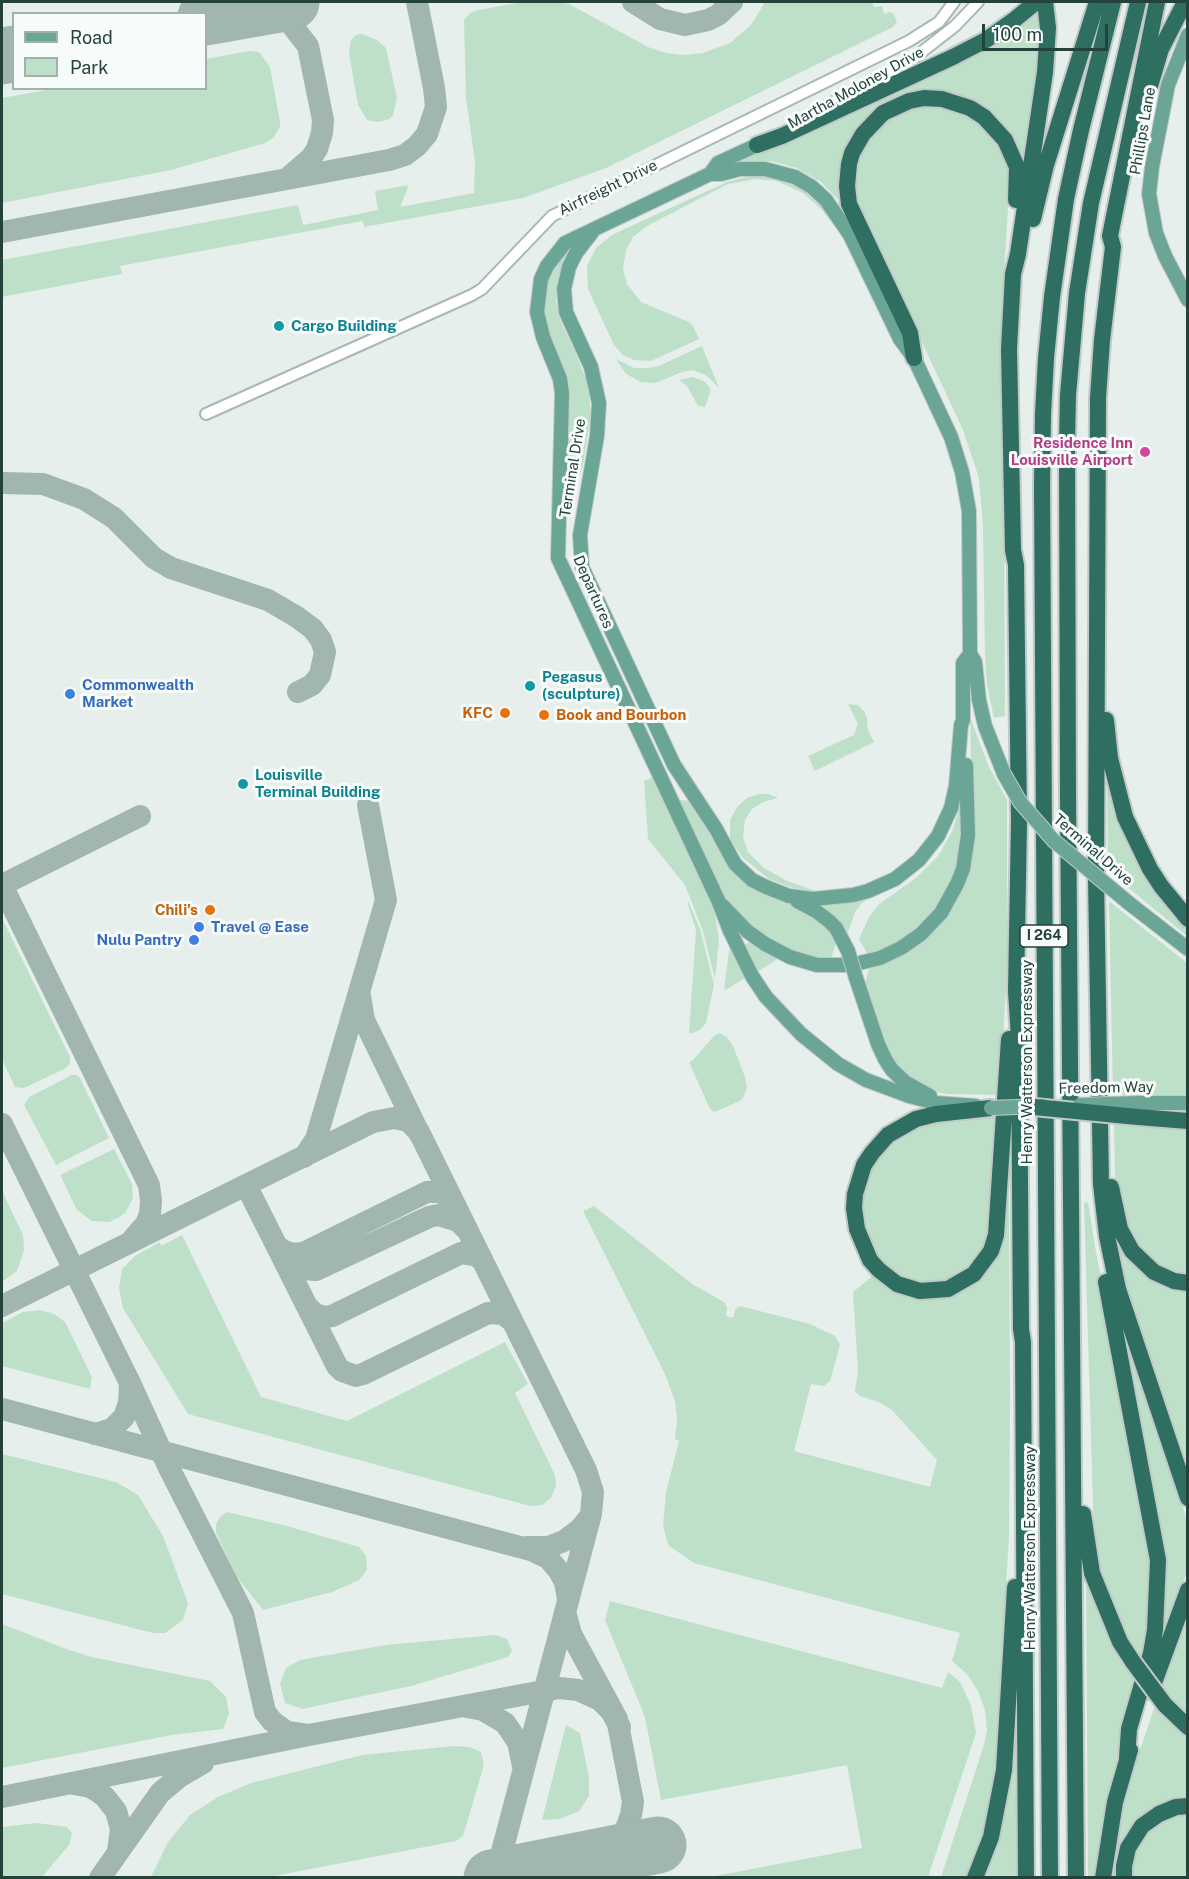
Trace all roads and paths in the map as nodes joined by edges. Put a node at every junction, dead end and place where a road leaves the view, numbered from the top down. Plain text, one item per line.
1 (954, 2) edge
2 (978, 2) edge
3 (1036, 2) edge
4 (1045, 2) edge
5 (1097, 2) edge
6 (1113, 2) edge
7 (1138, 2) edge
8 (1157, 2) edge
9 (1185, 2) edge
10 (1188, 35) edge
11 (757, 145) junction
12 (710, 174) junction
13 (594, 229) junction
14 (1113, 247) junction
15 (1013, 274) junction
16 (1188, 300) edge
17 (914, 358) junction
18 (206, 414) dead end
19 (1016, 566) junction
20 (1098, 630) junction
21 (970, 654) junction
22 (963, 720) junction
23 (782, 894) junction
24 (718, 900) junction
25 (1188, 919) edge
26 (1188, 949) edge
27 (1016, 991) junction
28 (954, 1103) junction
29 (1188, 1103) edge
30 (1034, 1107) joint
31 (992, 1108) junction
32 (1138, 1110) junction
33 (1101, 1111) junction
34 (1188, 1121) edge
35 (1101, 1145) junction
36 (1188, 1283) edge
37 (1073, 1287) junction
38 (1021, 1329) junction
39 (1188, 1498) edge
40 (1188, 1590) edge
41 (1188, 1727) edge
42 (1127, 1758) junction
43 (1188, 1806) edge
44 (975, 1878) edge
45 (1026, 1878) edge
46 (1050, 1878) edge
47 (1076, 1878) edge
48 (1102, 1878) edge
49 (1124, 1878) edge

1 - 18 street, Airfreight Drive
2 - 11 street, Martha Moloney Drive
3 - 11 highway
4 - 15 highway
5 - 19 highway
6 - 46 highway, Henry Watterson Expressway / I 264
7 - 37 highway, I 264
8 - 14 highway
9 - 14 highway
10 - 16 main road, Phillips Lane
11 - 12 main road
12 - 13 main road, Terminal Drive
12 - 17 main road, Terminal Drive
13 - 23 main road, Terminal Drive
13 - 24 main road, Departures
14 - 20 highway
15 - 17 highway
15 - 19 highway
17 - 21 main road, Terminal Drive
19 - 27 highway
20 - 25 highway
20 - 33 highway
21 - 22 main road, Terminal Drive
21 - 26 main road, Terminal Drive, bridge
22 - 23 main road, Terminal Drive
22 - 24 main road
23 - 28 main road, bridge
24 - 28 main road
27 - 31 highway
27 - 38 highway
28 - 31 main road
29 - 32 main road, Freedom Way
30 - 31 main road, bridge
30 - 32 highway, bridge
32 - 34 highway
33 - 35 highway
33 - 36 highway
35 - 39 highway
35 - 42 highway
37 - 41 highway, bridge
37 - 47 highway, I 264
38 - 44 highway
38 - 45 highway
40 - 42 highway
42 - 48 highway
43 - 49 highway

